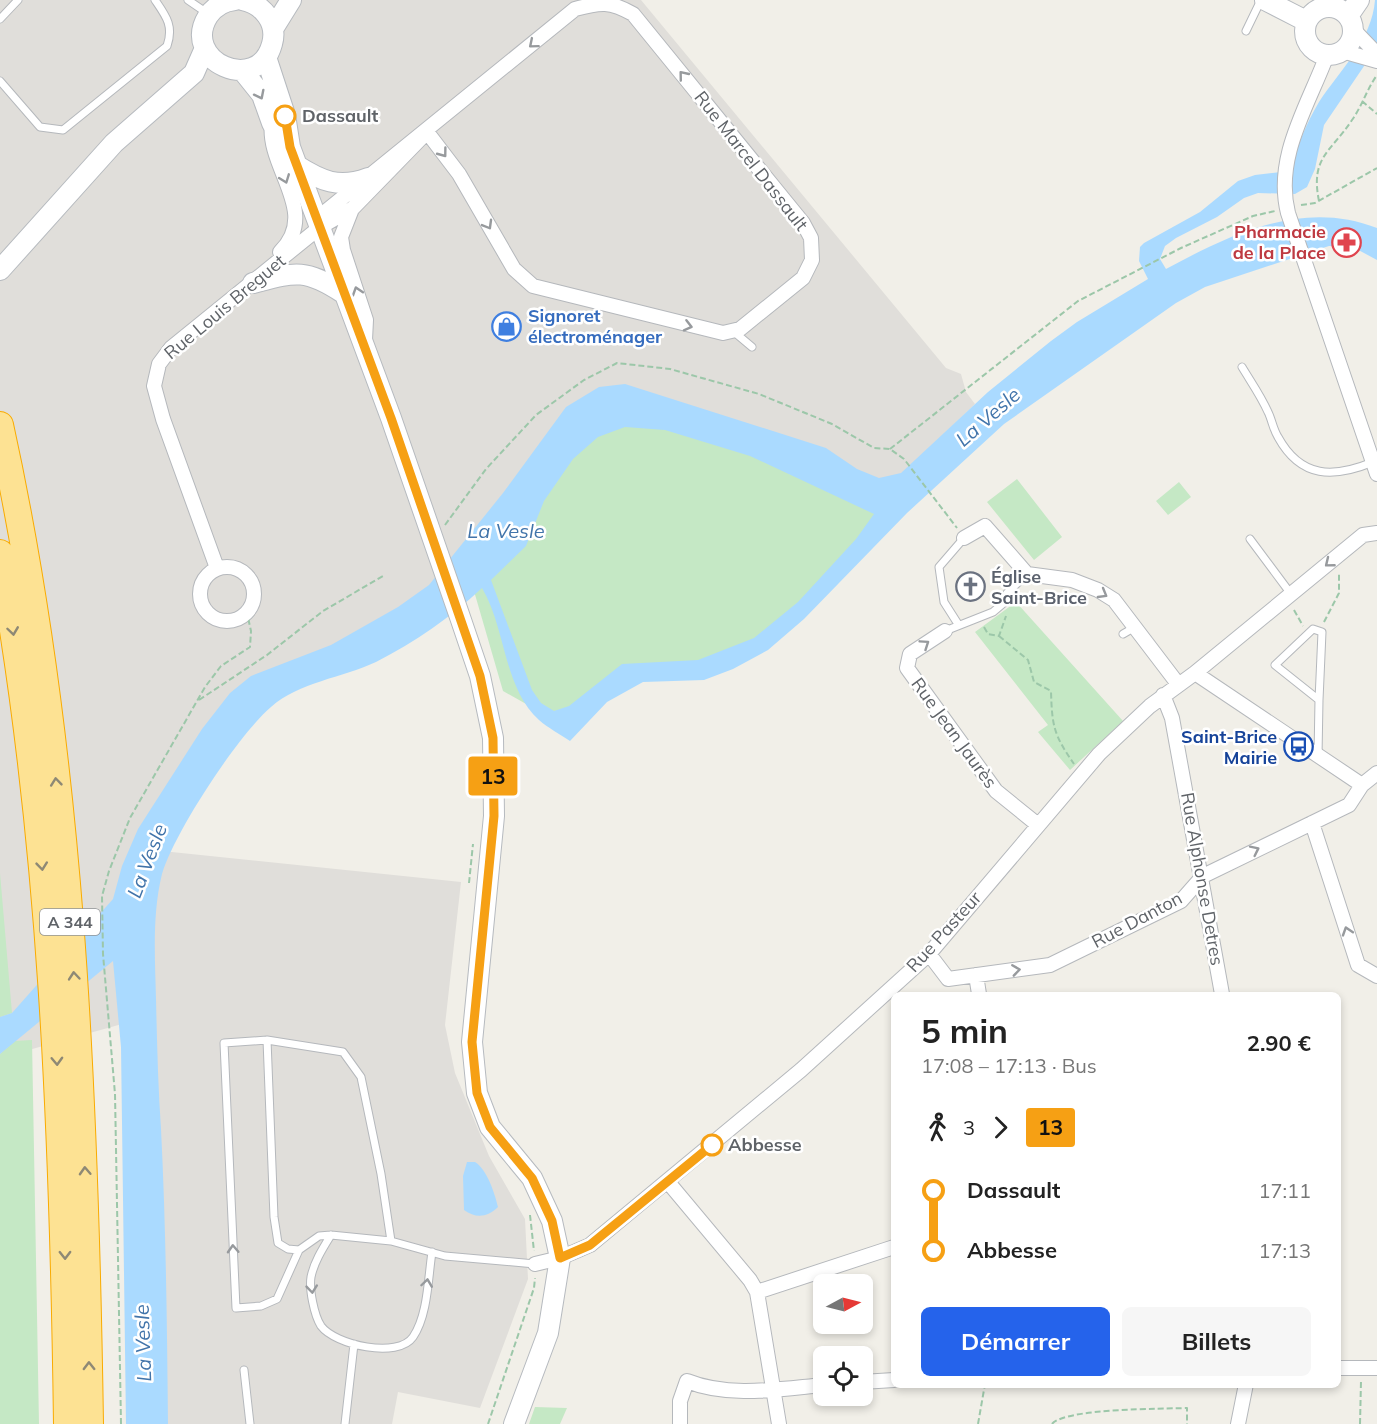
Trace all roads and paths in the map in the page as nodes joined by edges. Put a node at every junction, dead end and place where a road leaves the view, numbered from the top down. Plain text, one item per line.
1 (18, 0) edge
2 (155, 0) edge
3 (188, 0) edge
4 (291, 0) edge
5 (1263, 0) edge
6 (251, 1) edge
7 (209, 15) junction
8 (0, 19) edge
9 (1355, 20) edge
10 (1306, 21) junction
11 (273, 29) junction
12 (1246, 31) dead end
13 (205, 48) junction
14 (1340, 53) junction
15 (1377, 54) edge
16 (266, 57) junction
17 (1377, 61) edge
18 (218, 64) junction
19 (242, 70) junction
20 (194, 73) junction
21 (1377, 75) edge
22 (0, 81) edge
23 (1362, 101) junction
24 (1377, 114) edge
25 (272, 123) junction
26 (427, 132) junction
27 (293, 156) junction
28 (1377, 168) edge
29 (368, 178) junction
30 (1319, 201) junction
31 (353, 208) junction
32 (1288, 210) junction
33 (319, 228) junction
34 (1, 268) edge
35 (253, 283) junction
36 (343, 293) junction
37 (732, 330) junction
38 (752, 346) dead end
39 (364, 348) junction
40 (1242, 368) dead end
41 (0, 425) edge
42 (890, 448) junction
43 (1375, 468) edge
44 (1377, 533) edge
45 (964, 538) junction
46 (1250, 539) dead end
47 (438, 541) junction
48 (0, 553) edge
49 (1335, 557) junction
50 (217, 568) junction
51 (1027, 574) junction
52 (383, 576) dead end
53 (1287, 597) junction
54 (1004, 603) junction
55 (247, 613) junction
56 (1326, 614) dead end
57 (978, 619) junction
58 (958, 624) junction
59 (945, 631) joint
60 (1309, 633) junction
61 (999, 636) junction
62 (1194, 673) junction
63 (1178, 684) junction
64 (1163, 695) junction
65 (1319, 700) junction
66 (197, 701) junction
67 (1318, 756) junction
68 (1377, 772) edge
69 (1081, 775) junction
70 (1362, 785) junction
71 (1377, 785) edge
72 (1312, 823) junction
73 (1038, 825) junction
74 (1203, 876) junction
75 (929, 954) junction
76 (976, 975) junction
77 (1377, 976) edge
78 (980, 992) edge
79 (1222, 992) edge
80 (267, 1040) junction
81 (668, 1182) junction
82 (330, 1235) junction
83 (391, 1241) junction
84 (891, 1248) edge
85 (299, 1250) junction
86 (432, 1252) junction
87 (560, 1258) junction
88 (536, 1264) joint
89 (757, 1292) junction
90 (354, 1344) junction
91 (1341, 1368) edge
92 (1377, 1368) edge
93 (1361, 1369) junction
94 (244, 1370) dead end
95 (891, 1380) edge
96 (873, 1381) edge
97 (813, 1386) edge
98 (984, 1388) edge
99 (1245, 1388) edge
100 (773, 1390) junction
101 (67, 1424) edge
102 (90, 1424) edge
103 (121, 1424) edge
104 (250, 1424) edge
105 (345, 1424) edge
106 (514, 1424) edge
107 (680, 1424) edge
108 (779, 1424) edge
109 (978, 1424) edge
110 (1052, 1424) edge
111 (1187, 1424) edge
112 (1238, 1424) edge
113 (1360, 1424) edge

1 - 8 lane
2 - 22 lane
3 - 7 lane
4 - 11 street
5 - 10 street
5 - 12 lane
6 - 7 street
6 - 11 street
7 - 13 street
9 - 10 street
9 - 14 street
9 - 15 street
10 - 14 street
11 - 16 street
13 - 18 street
13 - 20 street
14 - 17 street
14 - 32 street
16 - 19 street
16 - 27 street
18 - 19 street
18 - 20 street
19 -> 25 street
20 - 34 street
21 - 23 path
23 - 24 path
23 - 30 path
25 - 27 street
25 -> 35 street
26 - 29 street, Rue Marcel Dassault
26 - 31 street, Rue Marcel Dassault
26 -> 37 street
37 -> 26 street, Rue Marcel Dassault
27 - 29 street
27 - 33 street
28 - 30 path
29 - 33 street, Rue Marcel Dassault
30 - 32 path
31 - 33 street, Rue Marcel Dassault
39 -> 31 street
32 - 42 path
32 - 43 street
33 - 35 street, Rue Louis Breguet
33 - 36 street
35 - 36 street
35 - 50 street, Rue Louis Breguet
36 - 39 street
37 - 38 lane
39 - 47 street
40 - 43 lane
102 -> 41 highway, A 344
42 - 45 path
42 - 47 path
44 - 49 street, Rue Pasteur
45 - 51 street
45 - 58 lane
46 - 53 lane
47 - 87 street
48 -> 101 highway, A 344
49 -> 53 street, Rue Pasteur
49 - 56 path
50 - 55 street
50 - 55 street
51 - 54 lane
51 -> 63 street
52 - 66 path
53 - 60 path
53 - 62 street, Rue Pasteur
54 - 57 lane
54 - 61 path
55 - 66 path
57 - 58 lane
57 - 61 path
58 - 59 lane
73 -> 59 street, Rue Jean Jaurès
60 - 65 lane
60 - 65 lane
61 - 69 path
62 - 63 street, Rue Pasteur
62 - 67 street
63 - 64 street, Rue Pasteur
64 - 69 street, Rue Pasteur
64 - 74 street, Rue Alphonse Detres
65 - 67 lane
66 - 103 path
67 - 70 street
68 - 70 street, Rue Danton
69 - 73 street, Rue Pasteur
70 - 71 street
70 - 72 street, Rue Danton
74 -> 72 street, Rue Danton
77 -> 72 street
73 - 75 street, Rue Pasteur
76 -> 74 street, Rue Danton
74 - 79 street, Rue Alphonse Detres
75 - 76 street, Rue Danton
75 - 81 street, Rue Pasteur
76 - 78 street
80 - 83 lane
80 - 85 lane
85 -> 80 lane
81 - 87 street, Rue Pasteur
81 - 89 street
82 - 83 lane
82 - 85 lane
82 -> 90 lane
83 - 86 lane
84 - 89 street
86 - 88 lane
90 -> 86 lane
87 - 88 street, Rue Pasteur
87 - 106 street
89 - 100 street
90 - 105 lane
91 - 93 street
92 - 93 street
93 - 113 path
94 - 104 lane
95 - 96 street
97 - 100 street
98 - 109 path
99 - 112 street
100 - 107 street
100 - 108 street
110 - 111 path

